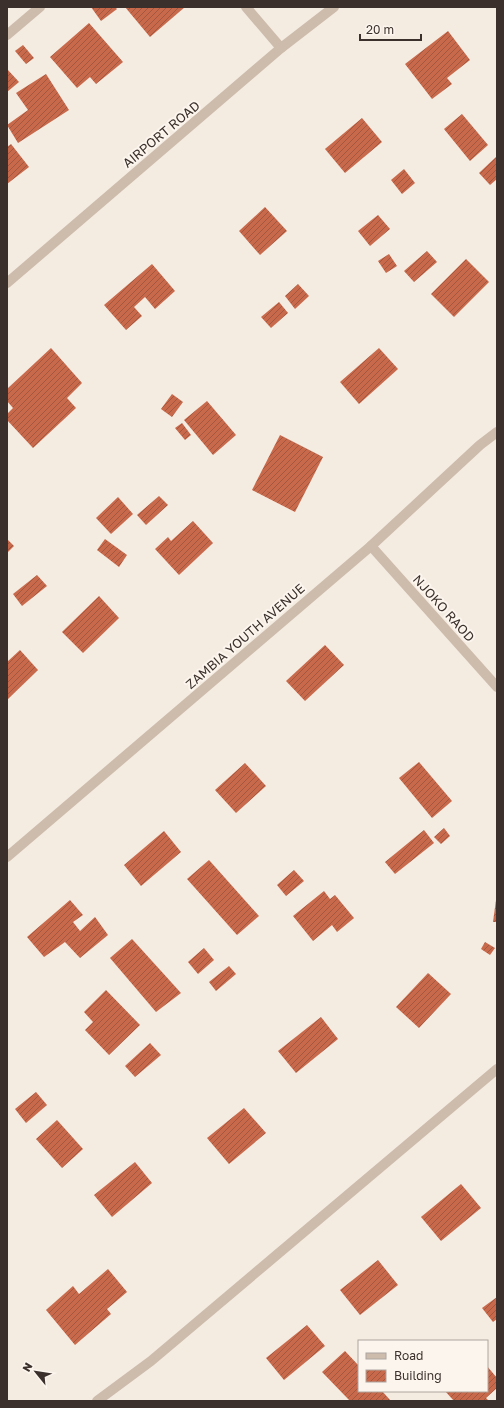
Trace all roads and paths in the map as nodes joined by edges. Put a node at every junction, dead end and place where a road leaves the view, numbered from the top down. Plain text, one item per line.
1 (40, 7) edge
2 (246, 7) edge
3 (334, 7) edge
4 (7, 35) edge
5 (281, 48) junction
6 (7, 283) edge
7 (497, 432) edge
8 (371, 546) junction
9 (497, 687) edge
10 (7, 857) edge
11 (497, 1070) edge
12 (97, 1401) edge

1 - 4 street
2 - 5 street
3 - 5 street, AIRPORT ROAD
5 - 6 street, AIRPORT ROAD
7 - 8 street, ZAMBIA YOUTH AVENUE
8 - 9 street, NJOKO RAOD
8 - 10 street, ZAMBIA YOUTH AVENUE
11 - 12 street

